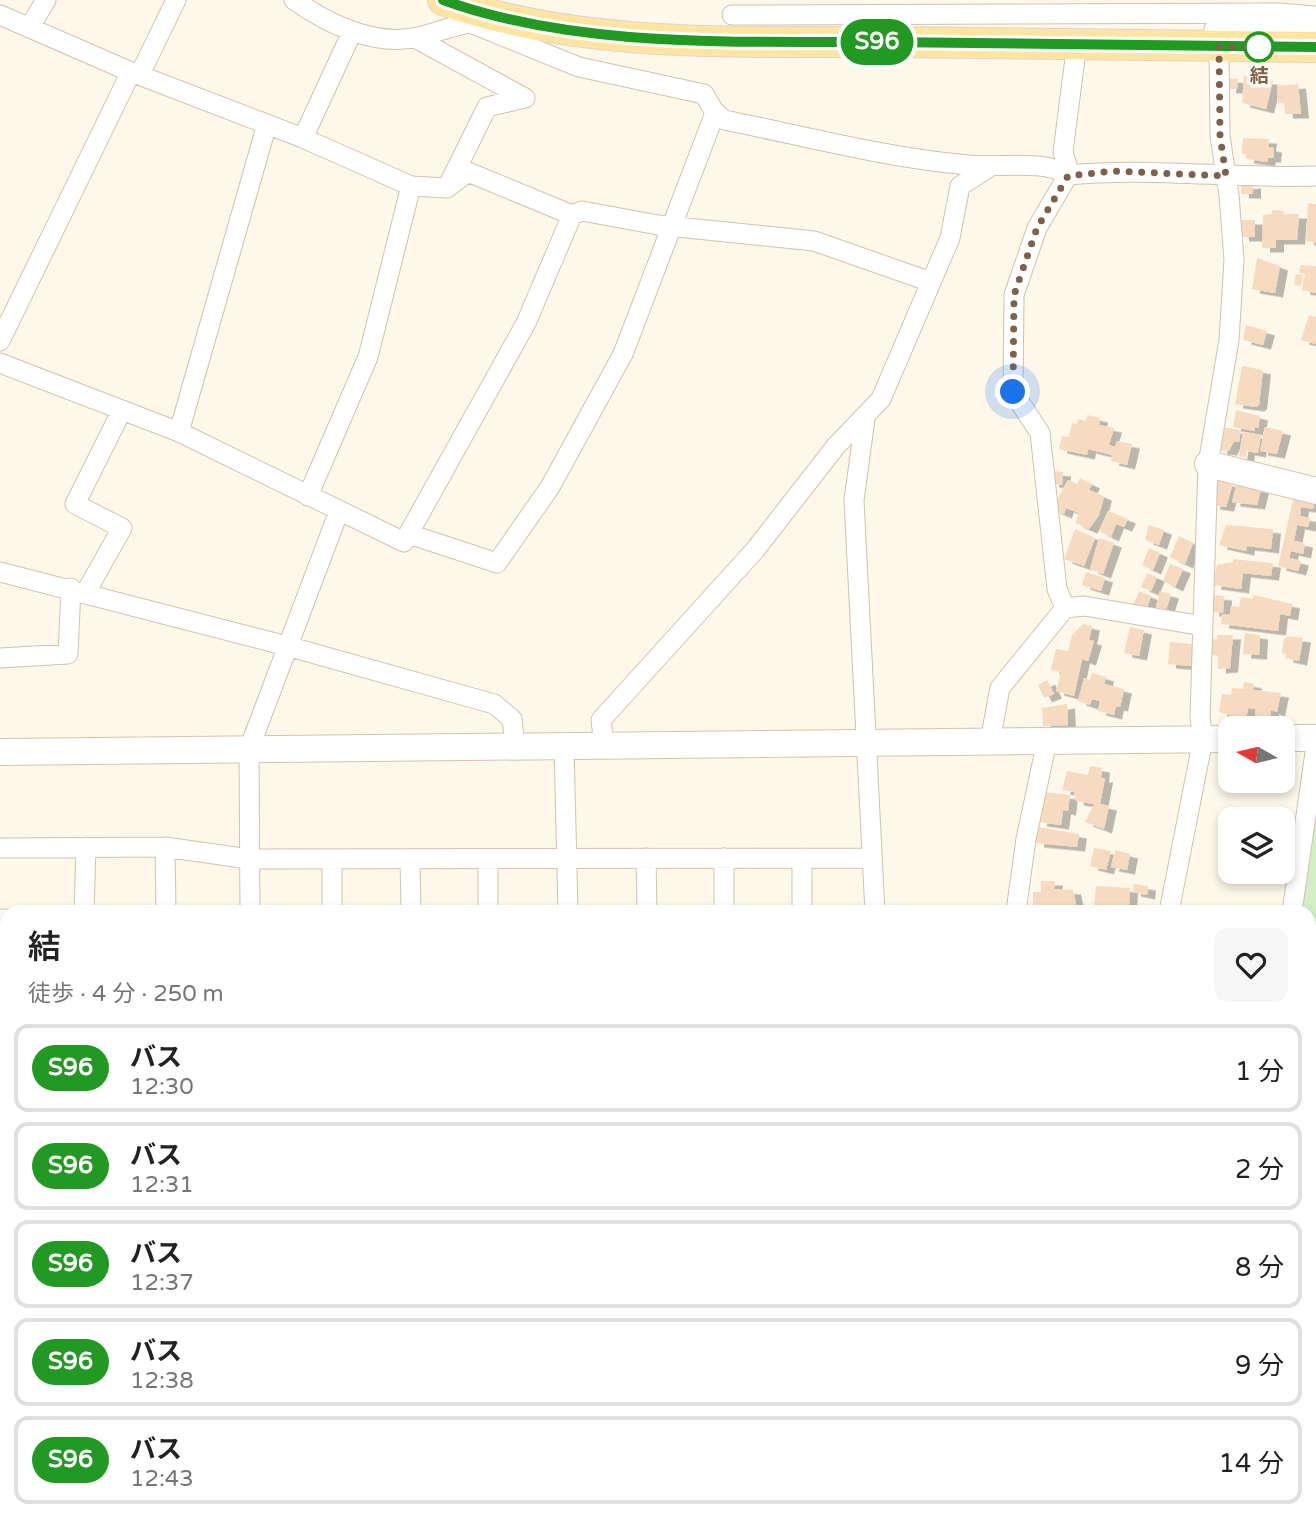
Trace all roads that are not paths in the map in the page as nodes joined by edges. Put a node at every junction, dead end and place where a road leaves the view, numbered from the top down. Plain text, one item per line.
1 (46, 0) edge
2 (176, 0) edge
3 (294, 0) edge
4 (443, 0) edge
5 (0, 15) edge
6 (732, 15) dead end
7 (1316, 16) edge
8 (511, 18) junction
9 (468, 22) junction
10 (29, 28) junction
11 (1316, 31) edge
12 (352, 32) junction
13 (415, 38) junction
14 (1077, 43) junction
15 (1219, 47) junction
16 (1316, 47) edge
17 (136, 73) junction
18 (715, 113) junction
19 (267, 124) junction
20 (303, 138) junction
21 (991, 166) junction
22 (1069, 175) junction
23 (1226, 176) junction
24 (1316, 176) edge
25 (411, 186) junction
26 (447, 188) junction
27 (572, 215) junction
28 (674, 226) junction
29 (931, 282) junction
30 (0, 341) edge
31 (0, 363) edge
32 (122, 410) junction
33 (865, 419) junction
34 (179, 432) junction
35 (1208, 464) junction
36 (1316, 491) edge
37 (308, 496) junction
38 (339, 511) junction
39 (409, 534) junction
40 (0, 572) edge
41 (78, 590) junction
42 (1065, 608) junction
43 (1203, 626) junction
44 (288, 646) junction
45 (0, 658) edge
46 (1218, 738) edge
47 (1295, 738) edge
48 (1316, 738) edge
49 (1203, 739) junction
50 (990, 741) junction
51 (1047, 741) junction
52 (864, 743) junction
53 (604, 745) junction
54 (515, 746) junction
55 (564, 746) junction
56 (1316, 746) edge
57 (249, 749) junction
58 (0, 752) edge
59 (86, 847) junction
60 (165, 847) junction
61 (0, 848) edge
62 (568, 858) junction
63 (646, 858) junction
64 (724, 858) junction
65 (802, 858) junction
66 (871, 858) junction
67 (249, 859) junction
68 (332, 859) junction
69 (411, 859) junction
70 (488, 859) junction
71 (84, 905) edge
72 (166, 905) edge
73 (250, 905) edge
74 (332, 905) edge
75 (411, 905) edge
76 (488, 905) edge
77 (568, 905) edge
78 (647, 905) edge
79 (724, 905) edge
80 (802, 905) edge
81 (874, 905) edge
82 (1017, 905) edge
83 (1170, 905) edge
84 (1293, 905) edge

1 - 10 street
2 - 17 street
3 - 12 street
4 - 8 main road
5 - 10 street
6 - 7 street
8 - 9 street
8 - 14 main road
9 - 13 street
9 - 18 street
10 - 17 street
11 - 15 street
12 - 13 street
12 - 20 street
13 - 26 street
14 - 15 main road
14 - 22 street
15 - 16 main road
15 - 23 street
17 - 19 street
17 - 30 street
18 - 21 street
18 - 28 street
19 - 20 street
19 - 34 street
20 - 25 street
21 - 22 street
21 - 29 street
22 - 23 street
22 - 42 street
23 - 24 street
23 - 35 street
25 - 26 street
25 - 37 street
26 - 27 street
27 - 28 street
27 - 39 street
28 - 29 street
28 - 39 street
29 - 33 street
31 - 32 street
32 - 34 street
32 - 41 street
33 - 52 street
33 - 53 street
34 - 37 street
35 - 36 street
35 - 43 street
37 - 38 street
38 - 39 street
38 - 44 street
40 - 41 street
41 - 44 street
41 - 45 street
42 - 43 street
42 - 50 street
43 - 49 street
44 - 54 street
44 - 57 street
46 - 49 street
47 - 48 street
49 - 51 street
49 - 83 street
50 - 51 street
50 - 52 street
51 - 82 street
52 - 53 street
52 - 66 street
53 - 55 street
54 - 55 street
54 - 57 street
55 - 62 street
56 - 84 street
57 - 58 street
57 - 67 street
59 - 60 street
59 - 61 street
59 - 71 street
60 - 67 street
60 - 72 street
62 - 63 street
62 - 70 street
62 - 77 street
63 - 64 street
63 - 78 street
64 - 65 street
64 - 79 street
65 - 66 street
65 - 80 street
66 - 81 street
67 - 68 street
67 - 73 street
68 - 69 street
68 - 74 street
69 - 70 street
69 - 75 street
70 - 76 street

